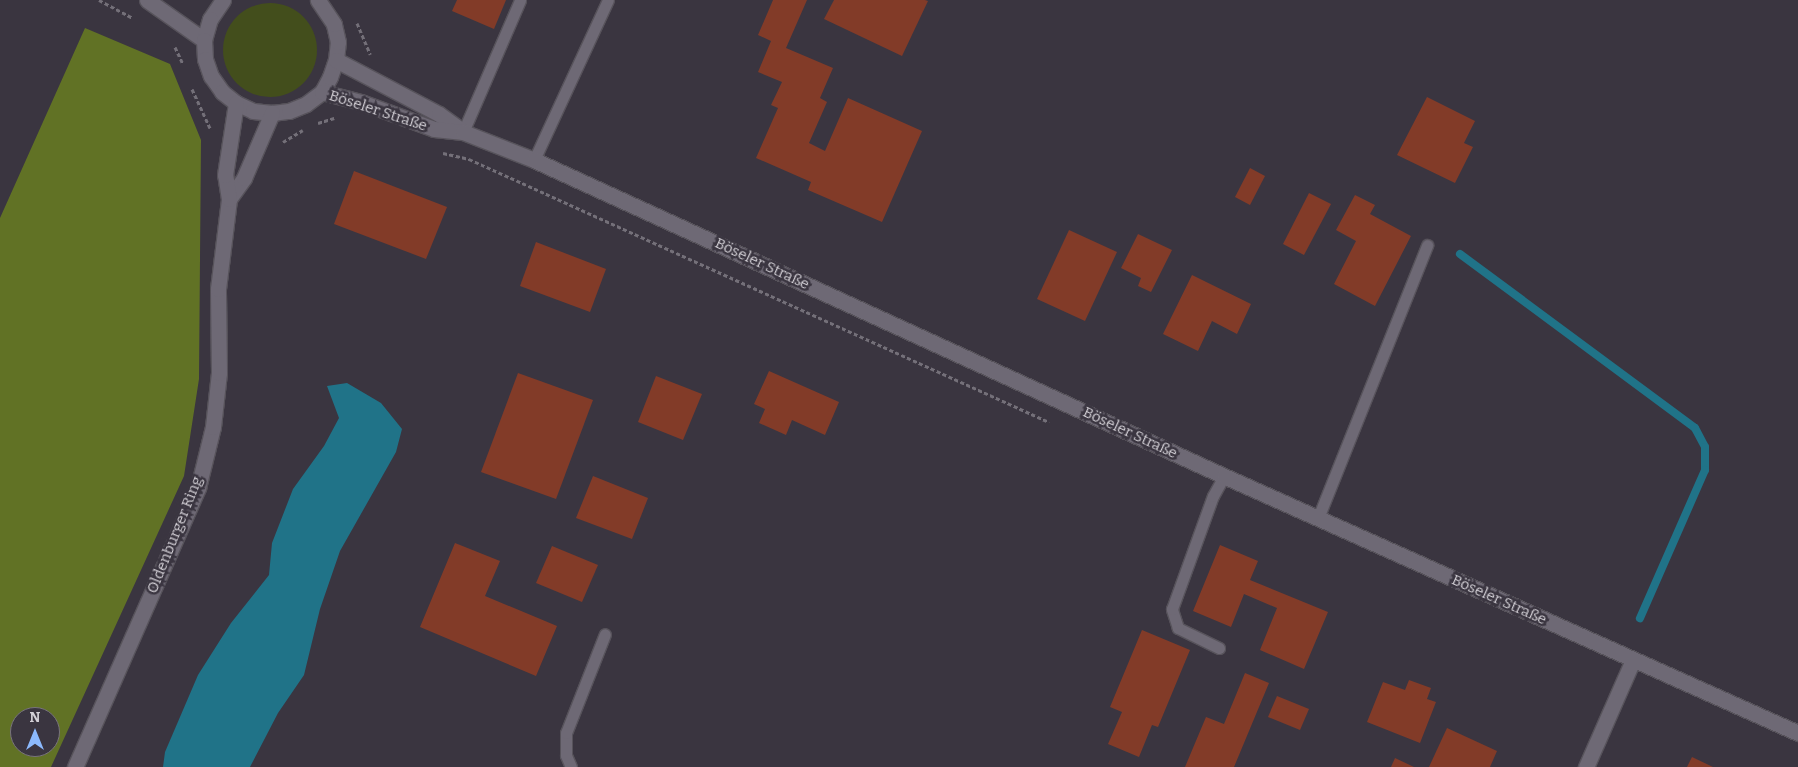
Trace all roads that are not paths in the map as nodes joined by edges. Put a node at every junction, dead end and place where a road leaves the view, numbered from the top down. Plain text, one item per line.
1 (147, 0) edge
2 (221, 0) edge
3 (318, 0) edge
4 (520, 0) edge
5 (608, 0) edge
6 (204, 40) junction
7 (336, 60) junction
8 (322, 92) junction
9 (236, 103) junction
10 (272, 113) junction
11 (463, 132) junction
12 (534, 160) junction
13 (228, 199) junction
14 (1427, 245) dead end
15 (1224, 476) junction
16 (1318, 518) junction
17 (605, 634) dead end
18 (1219, 648) dead end
19 (1634, 660) junction
20 (1798, 733) edge
21 (75, 767) edge
22 (571, 767) edge
23 (1586, 767) edge

1 - 6 main road
2 - 6 main road, Böseler Straße
3 - 7 main road, Böseler Straße
4 - 11 lane
5 - 12 lane
6 - 9 main road, Böseler Straße
7 - 8 main road, Böseler Straße
7 - 11 main road, Böseler Straße
8 - 10 main road, Böseler Straße
8 - 11 main road, Böseler Straße
9 - 10 main road, Böseler Straße
9 - 13 main road, Oldenburger Ring
10 - 13 main road
11 - 12 main road, Böseler Straße
12 - 15 main road, Böseler Straße
13 - 21 main road, Oldenburger Ring
14 - 16 lane
15 - 16 main road, Böseler Straße
15 - 18 lane
16 - 19 main road, Böseler Straße
17 - 22 lane
19 - 20 main road, Böseler Straße
19 - 23 main road

